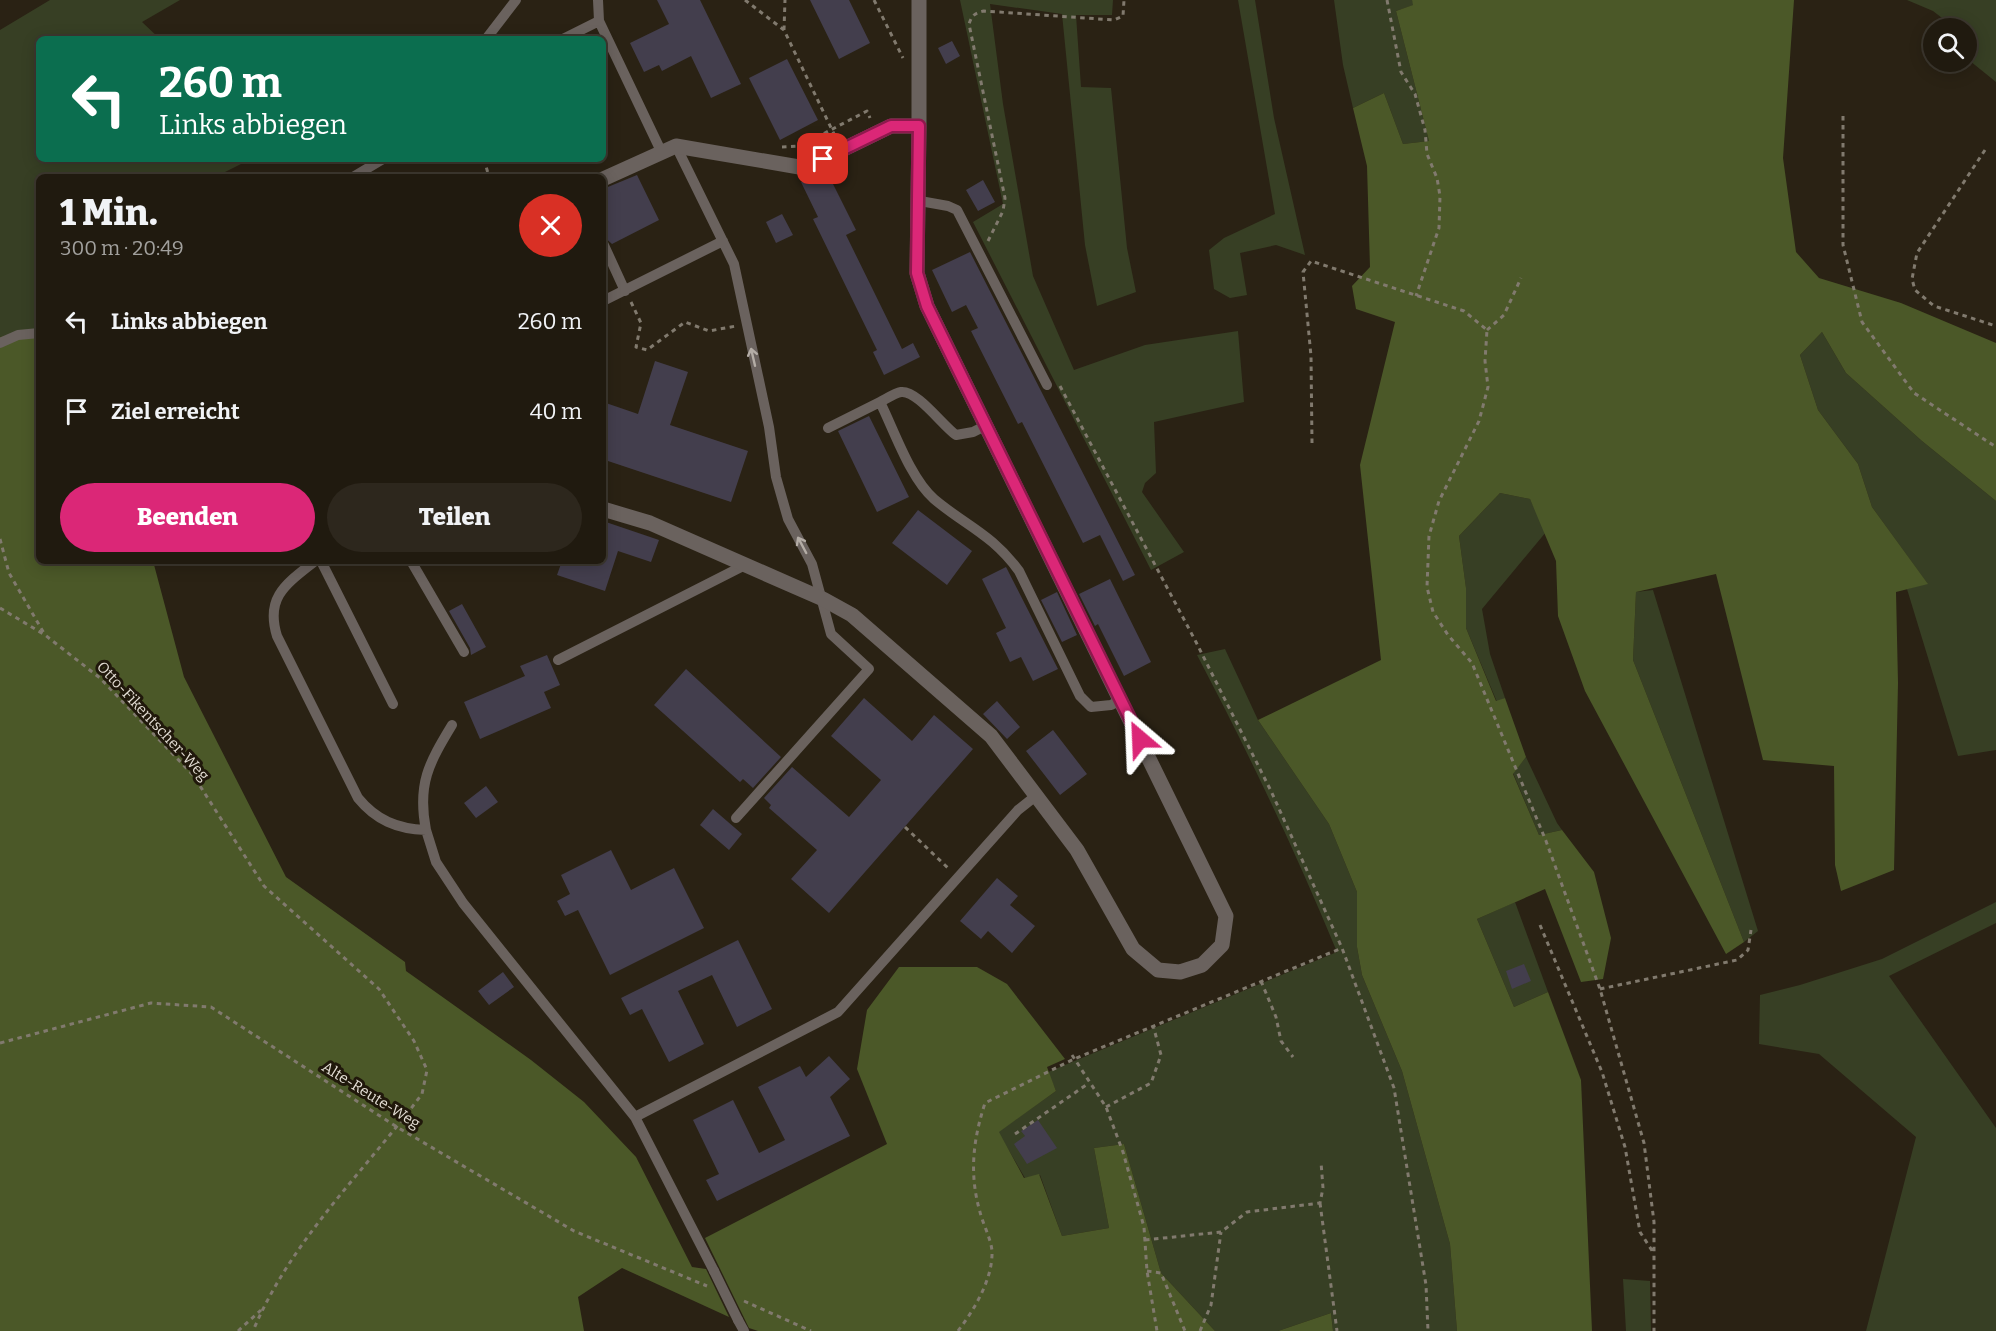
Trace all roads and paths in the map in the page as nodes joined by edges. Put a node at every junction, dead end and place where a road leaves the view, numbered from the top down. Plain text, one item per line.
1 (516, 0) edge
2 (598, 0) edge
3 (745, 0) edge
4 (785, 0) edge
5 (874, 0) edge
6 (919, 0) edge
7 (1124, 0) edge
8 (1387, 0) edge
9 (599, 21) junction
10 (784, 30) junction
11 (488, 36) edge
12 (569, 36) edge
13 (906, 64) dead end
14 (1844, 116) dead end
15 (873, 124) dead end
16 (919, 126) junction
17 (832, 130) junction
18 (777, 147) dead end
19 (669, 148) junction
20 (841, 150) junction
21 (1985, 150) dead end
22 (377, 162) edge
23 (358, 174) edge
24 (606, 178) edge
25 (920, 201) junction
26 (723, 241) junction
27 (606, 249) edge
28 (993, 252) dead end
29 (1521, 278) dead end
30 (626, 291) junction
31 (1416, 296) junction
32 (606, 300) edge
33 (746, 325) junction
34 (1996, 326) edge
35 (1487, 330) junction
36 (36, 333) edge
37 (0, 344) edge
38 (1052, 384) joint
39 (880, 402) junction
40 (985, 426) junction
41 (828, 428) dead end
42 (1312, 443) dead end
43 (1996, 447) edge
44 (606, 509) edge
45 (0, 539) edge
46 (311, 564) edge
47 (323, 564) edge
48 (413, 564) edge
49 (745, 565) junction
50 (824, 599) junction
51 (0, 608) edge
52 (45, 635) junction
53 (464, 652) dead end
54 (558, 660) dead end
55 (1121, 700) junction
56 (393, 704) dead end
57 (452, 725) dead end
58 (1037, 795) junction
59 (736, 818) dead end
60 (904, 827) dead end
61 (426, 830) junction
62 (957, 877) junction
63 (1540, 925) dead end
64 (1751, 930) dead end
65 (1342, 948) junction
66 (1261, 981) junction
67 (1600, 989) junction
68 (1154, 1025) junction
69 (0, 1043) edge
70 (1073, 1057) junction
71 (1293, 1057) dead end
72 (1089, 1083) junction
73 (1106, 1107) junction
74 (635, 1117) junction
75 (397, 1127) junction
76 (1015, 1134) dead end
77 (1321, 1162) dead end
78 (1320, 1203) junction
79 (1221, 1232) junction
80 (1145, 1240) junction
81 (1654, 1253) junction
82 (1147, 1270) junction
83 (716, 1290) dead end
84 (737, 1298) dead end
85 (263, 1308) junction
86 (238, 1331) edge
87 (253, 1331) edge
88 (744, 1331) edge
89 (811, 1331) edge
90 (958, 1331) edge
91 (1157, 1331) edge
92 (1185, 1331) edge
93 (1200, 1331) edge
94 (1337, 1331) edge
95 (1428, 1331) edge
96 (1654, 1331) edge

1 - 11 lane
2 - 9 lane
3 - 10 path
4 - 10 path
5 - 13 path
6 - 16 street
7 - 28 path
8 - 31 path
9 - 12 lane
9 - 19 lane
10 - 17 path
14 - 43 path
15 - 17 path
16 - 20 street
16 - 25 street
17 - 18 path
17 - 20 path
19 - 20 street
19 - 24 street
19 - 26 lane
21 - 34 path
22 - 23 lane
25 - 38 lane
25 - 40 street
26 - 30 lane
26 - 33 lane
27 - 30 lane
29 - 35 path
30 - 32 lane
30 - 33 path
31 - 35 path
31 - 42 path
50 -> 33 lane
35 - 67 path
36 - 37 lane
38 - 65 path
39 - 40 lane
39 - 41 lane
39 - 55 lane
40 - 55 street
44 - 49 street
45 - 52 path
46 - 61 lane
47 - 56 lane
48 - 53 lane
49 - 50 street
49 - 54 lane
50 - 58 street
50 - 59 lane
51 - 52 path, Otto-Fikentscher-Weg
52 - 75 path, Otto-Fikentscher-Weg
55 - 58 street
57 - 61 lane
58 - 62 lane
60 - 62 path
61 - 74 lane
62 - 74 lane
63 - 81 path
64 - 67 path
65 - 66 path
65 - 95 path
66 - 68 path
66 - 71 path
67 - 81 path
68 - 70 path
68 - 73 path
69 - 75 path, Alte-Reute-Weg
70 - 72 path
70 - 90 path
72 - 73 path
72 - 76 path
73 - 80 path
74 - 88 lane, bridge
75 - 83 path, Alte-Reute-Weg
75 - 85 path, Otto-Fikentscher-Weg
77 - 78 path
78 - 79 path
78 - 94 path
79 - 80 path
79 - 93 path
80 - 82 path
81 - 96 path
82 - 91 path
82 - 92 path
84 - 89 path
85 - 86 path
85 - 87 path

